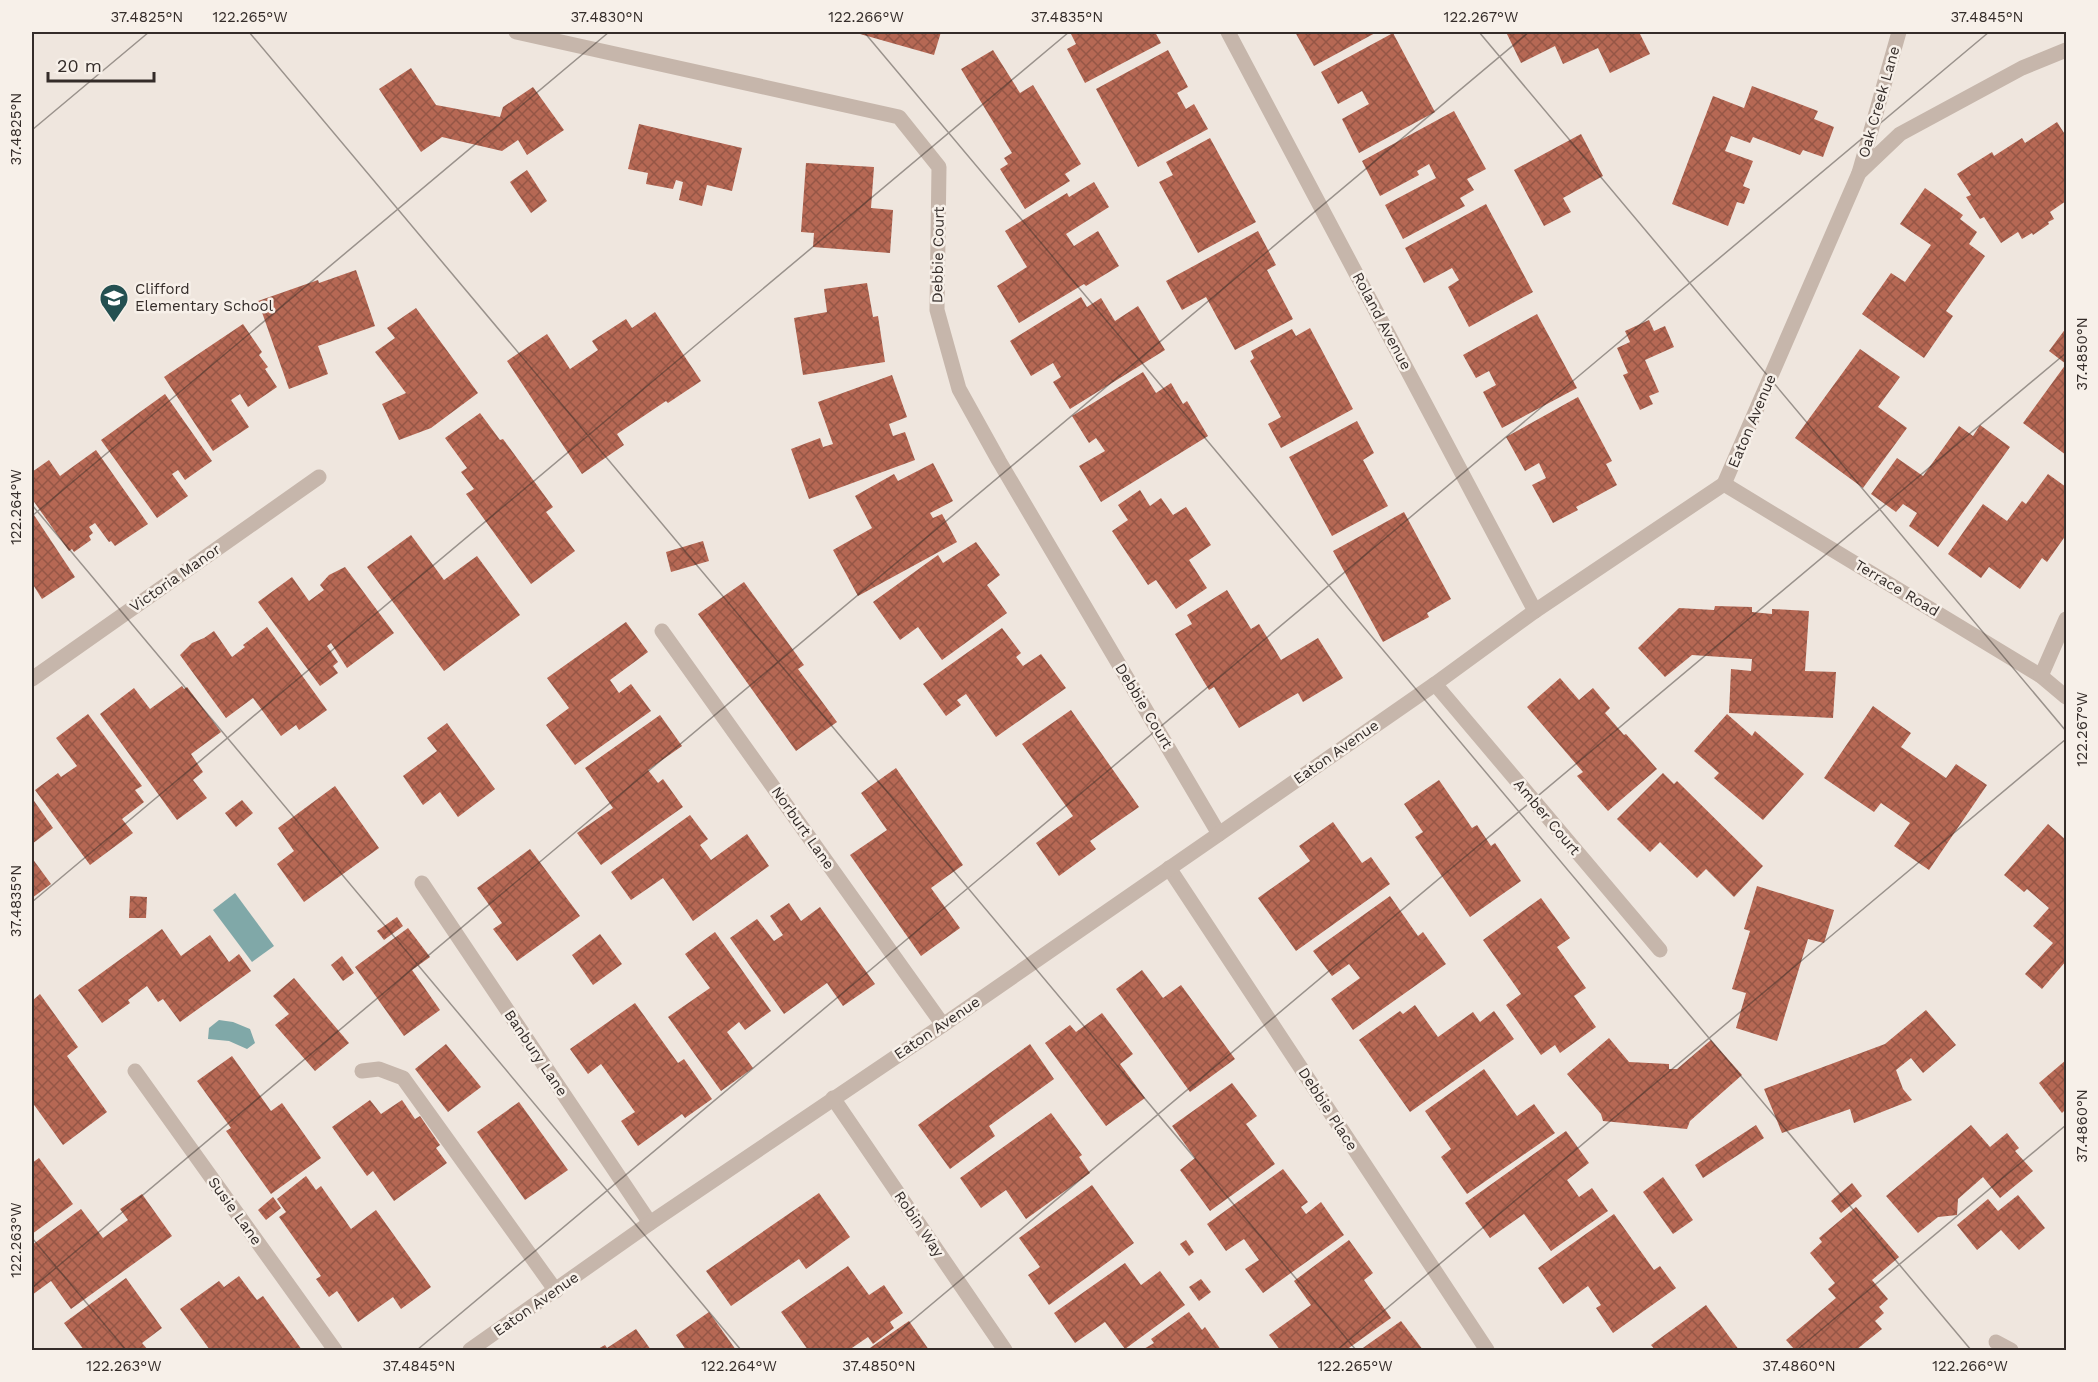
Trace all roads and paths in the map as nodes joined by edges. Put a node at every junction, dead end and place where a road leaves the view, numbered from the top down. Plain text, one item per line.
1 (516, 32) edge
2 (1228, 32) edge
3 (1899, 32) edge
4 (2067, 50) edge
5 (1860, 173) junction
6 (319, 477) dead end
7 (1724, 484) junction
8 (1535, 610) junction
9 (2067, 619) edge
10 (662, 631) dead end
11 (2042, 676) junction
12 (32, 679) edge
13 (1435, 684) junction
14 (2067, 697) edge
15 (1219, 834) junction
16 (1168, 868) junction
17 (422, 883) dead end
18 (1660, 950) dead end
19 (943, 1025) junction
20 (135, 1071) dead end
21 (362, 1071) dead end
22 (833, 1098) junction
23 (650, 1223) junction
24 (556, 1291) junction
25 (1996, 1342) dead end
26 (335, 1350) edge
27 (470, 1350) edge
28 (1005, 1350) edge
29 (1487, 1350) edge
30 (2011, 1350) edge

1 - 15 street, Debbie Court
2 - 8 street, Roland Avenue
3 - 5 street, Oak Creek Lane
4 - 5 street, Eaton Avenue
5 - 7 street, Eaton Avenue
6 - 12 street, Victoria Manor
7 - 8 street, Eaton Avenue
7 - 11 street, Terrace Road
8 - 13 street, Eaton Avenue
9 - 11 street
10 - 19 street, Norburt Lane
11 - 14 street, Terrace Road
13 - 15 street, Eaton Avenue
13 - 18 street, Amber Court
15 - 16 street, Eaton Avenue
16 - 19 street, Eaton Avenue
16 - 29 street, Debbie Place
17 - 23 street, Banbury Lane
19 - 22 street, Eaton Avenue
20 - 26 street, Susie Lane
21 - 24 street
22 - 23 street, Eaton Avenue
22 - 28 street, Robin Way
23 - 24 street, Eaton Avenue
24 - 27 street, Eaton Avenue
25 - 30 street

